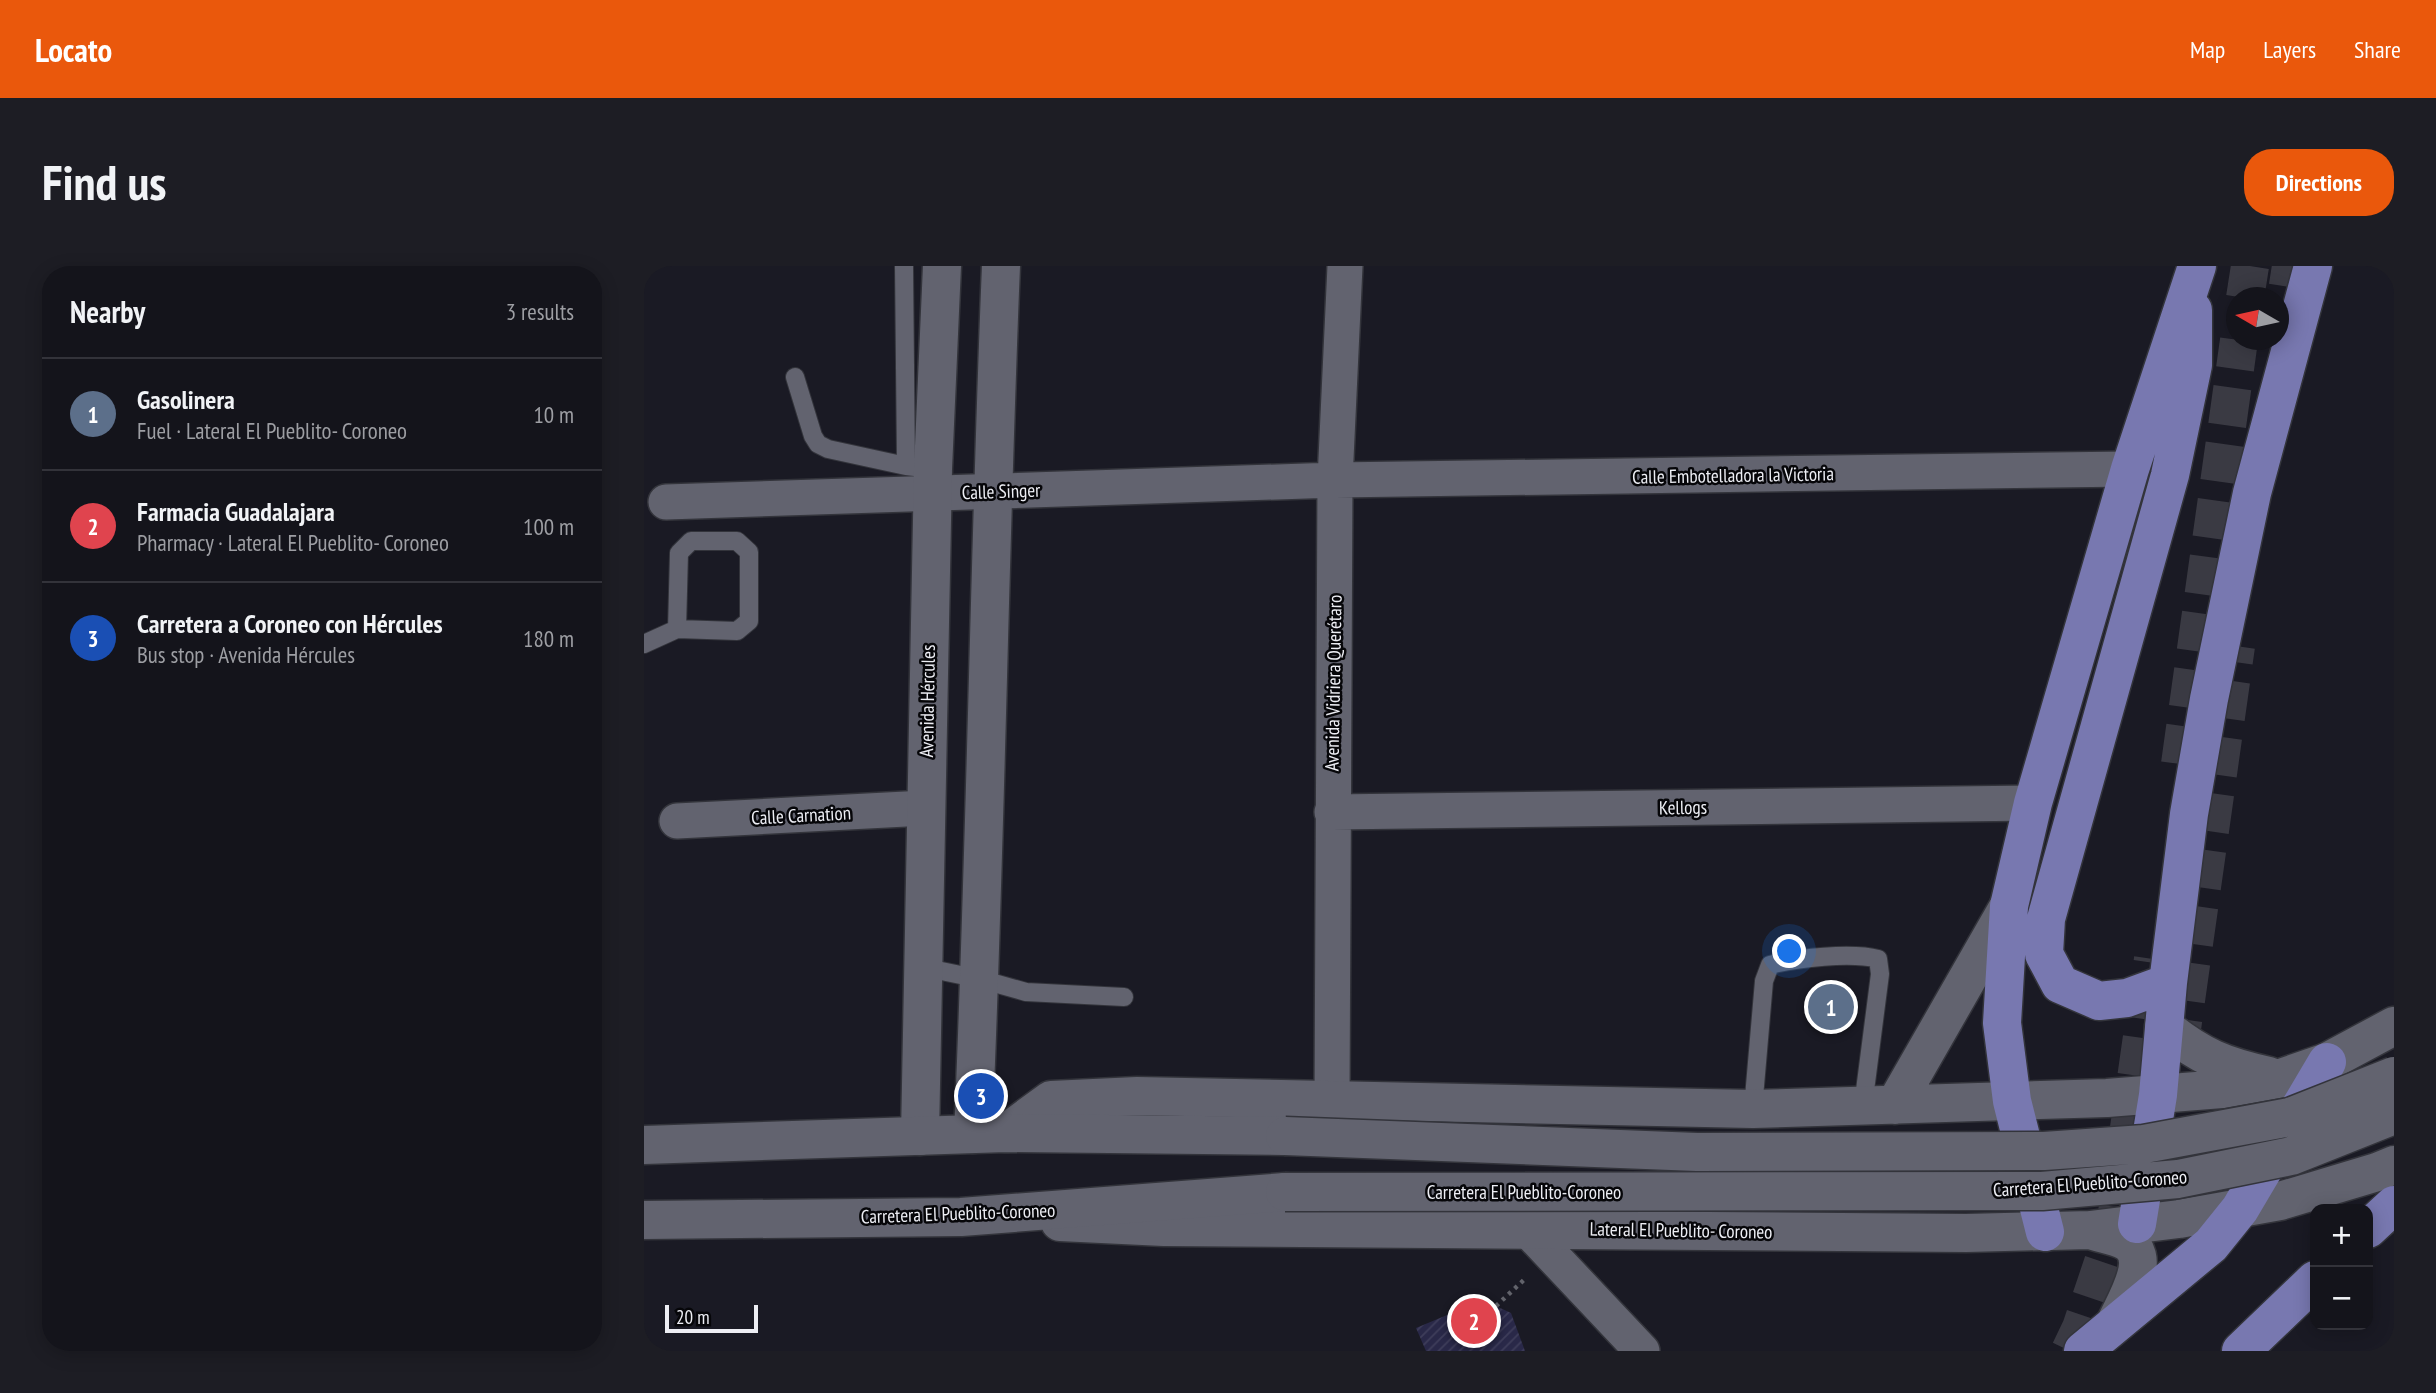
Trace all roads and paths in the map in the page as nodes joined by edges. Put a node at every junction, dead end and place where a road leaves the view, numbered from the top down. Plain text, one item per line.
1 (904, 266) edge
2 (942, 266) edge
3 (1001, 266) edge
4 (1345, 266) edge
5 (2313, 266) edge
6 (2195, 271) edge
7 (795, 377) dead end
8 (2130, 469) junction
9 (924, 476) junction
10 (1335, 480) junction
11 (992, 492) junction
12 (666, 502) dead end
13 (677, 629) junction
14 (644, 644) edge
15 (2033, 803) junction
16 (925, 808) junction
17 (1332, 812) junction
18 (677, 821) dead end
19 (2009, 906) junction
20 (922, 967) junction
21 (980, 979) junction
22 (2168, 983) junction
23 (1124, 997) dead end
24 (2394, 1026) edge
25 (2164, 1027) junction
26 (2327, 1062) junction
27 (2394, 1076) edge
28 (2278, 1079) junction
29 (2158, 1095) junction
30 (1332, 1100) junction
31 (2012, 1101) junction
32 (1879, 1105) junction
33 (1753, 1109) junction
34 (2394, 1115) edge
35 (990, 1133) junction
36 (920, 1136) junction
37 (644, 1145) edge
38 (2394, 1165) edge
39 (2394, 1205) edge
40 (2240, 1209) junction
41 (961, 1217) junction
42 (644, 1220) edge
43 (2137, 1224) junction
44 (2373, 1224) edge
45 (2090, 1230) junction
46 (2045, 1232) junction
47 (1539, 1242) junction
48 (2310, 1285) edge
49 (1496, 1306) dead end
50 (2116, 1322) junction
51 (1642, 1351) edge
52 (2082, 1351) edge
53 (2241, 1351) edge

1 - 9 lane
2 - 9 street, Avenida Hércules
3 - 11 street
4 - 10 street, Avenida Vidriera Querétaro
5 - 22 highway
6 - 8 highway
6 - 22 highway
7 - 9 lane
8 - 10 street, Calle Embotelladora la Victoria
8 - 15 highway
9 - 11 street, Calle Singer
9 - 12 street, Calle Singer
9 - 16 street, Avenida Hércules
10 - 11 street, Calle Singer
10 - 17 street, Avenida Vidriera Querétaro
11 - 21 street
13 - 13 lane
13 - 14 lane
15 - 17 street, Kellogs
15 - 19 highway
16 - 18 street, Calle Carnation
16 - 20 street, Avenida Hércules
17 - 30 street, Avenida Vidriera Querétaro
19 - 31 highway
19 - 32 street
20 - 21 lane
20 - 36 street, Avenida Hércules
21 - 23 lane
21 - 35 street
22 - 25 highway
24 - 26 street
25 - 28 street
25 - 29 highway
26 - 28 street
26 - 40 highway
27 - 35 street, Carretera El Pueblito-Coroneo, bridge
28 - 29 street
29 - 31 street
29 - 43 highway
30 - 33 street
30 - 35 street
31 - 32 street
31 - 46 highway
32 - 33 street
32 - 33 lane
34 - 41 street, Carretera El Pueblito-Coroneo, bridge
35 - 36 street, Carretera El Pueblito-Coroneo
36 - 37 street, Carretera El Pueblito-Coroneo
38 - 40 street, Lateral El Pueblito- Coroneo
39 - 44 highway
40 - 43 street, Lateral El Pueblito- Coroneo
40 - 50 highway
41 - 42 street, Carretera El Pueblito-Coroneo
41 - 47 street, Lateral El Pueblito- Coroneo
43 - 45 street, Lateral El Pueblito- Coroneo
45 - 46 street, Lateral El Pueblito- Coroneo
45 - 50 street
46 - 47 street, Lateral El Pueblito- Coroneo
47 - 49 path
47 - 51 street
48 - 53 highway
50 - 52 highway

